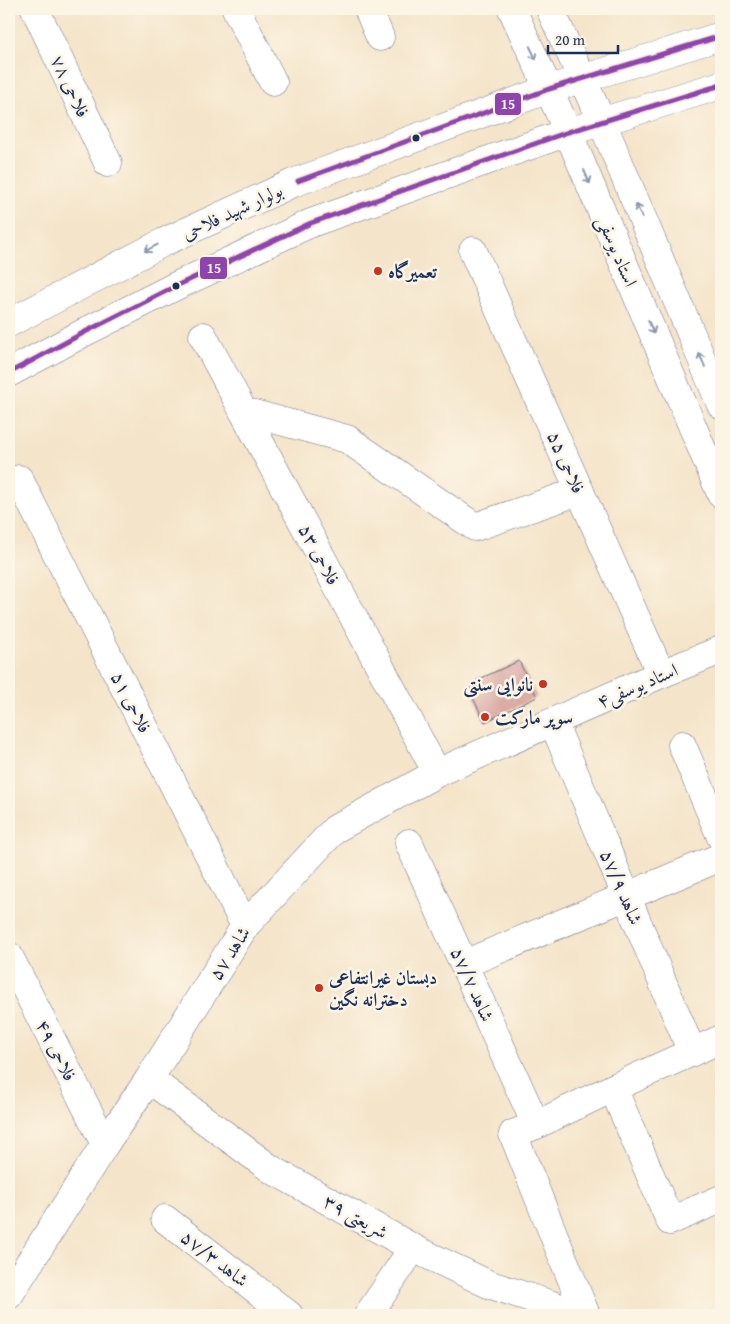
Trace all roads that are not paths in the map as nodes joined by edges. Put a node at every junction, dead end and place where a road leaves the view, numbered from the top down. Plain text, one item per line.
1 (35, 9) edge
2 (236, 9) edge
3 (368, 9) edge
4 (512, 9) edge
5 (550, 9) edge
6 (721, 36) edge
7 (380, 37) dead end
8 (582, 78) junction
9 (273, 82) dead end
10 (721, 85) edge
11 (549, 89) junction
12 (602, 122) junction
13 (568, 132) junction
14 (108, 163) dead end
15 (473, 251) dead end
16 (9, 323) edge
17 (203, 336) dead end
18 (9, 373) edge
19 (721, 405) edge
20 (243, 411) junction
21 (19, 478) dead end
22 (580, 491) junction
23 (721, 494) edge
24 (721, 650) edge
25 (661, 674) junction
26 (553, 722) junction
27 (682, 745) dead end
28 (437, 773) junction
29 (721, 837) edge
30 (409, 843) dead end
31 (721, 857) edge
32 (626, 897) junction
33 (245, 926) junction
34 (9, 956) edge
35 (464, 964) junction
36 (721, 1039) edge
37 (692, 1052) junction
38 (149, 1079) junction
39 (613, 1088) junction
40 (536, 1125) junction
41 (105, 1144) junction
42 (721, 1199) edge
43 (165, 1219) dead end
44 (413, 1248) junction
45 (9, 1295) edge
46 (289, 1315) edge
47 (368, 1315) edge
48 (585, 1315) edge

1 - 14 street, فلاحی ۷۸
2 - 9 street
3 - 7 street
4 -> 11 street, استاد یوسفی
5 - 8 street, استاد یوسفی
6 - 8 street, بولوار شهید فلاحی
8 - 11 street, بولوار شهید فلاحی
8 - 12 street, استاد یوسفی
10 - 12 street
11 - 13 street, استاد یوسفی
11 -> 16 street, بولوار شهید فلاحی
12 - 13 street
19 -> 12 street, استاد یوسفی
13 - 18 street
13 -> 23 street, استاد یوسفی
15 - 22 street, فلاحی ۵۵
17 - 20 street, فلاحی ۵۳
20 - 22 street
20 - 28 street, فلاحی ۵۳
21 - 33 street, فلاحی ۵۱
22 - 25 street, فلاحی ۵۵
24 - 25 street, استاد یوسفی۴
25 - 26 street, استاد یوسفی۴
26 - 28 street, شاهد ۵۷
26 - 32 street, شاهد ۵۷/۹
27 - 29 street
28 - 33 street, شاهد ۵۷
30 - 35 street, شاهد ۵۷/۷
31 - 32 street
32 - 35 street
32 - 37 street, شاهد ۵۷/۹
33 - 38 street, شاهد ۵۷
34 - 41 street, فلاحی ۴۹
35 - 40 street, شاهد ۵۷/۷
36 - 37 street
37 - 39 street
38 - 41 street, شاهد ۵۷
38 - 44 street, شریعتی ۳۹
39 - 40 street
39 - 42 street
40 - 48 street
41 - 45 street, شاهد ۵۷
43 - 46 street, شاهد ۵۷/۳
44 - 47 street
44 - 48 street, شریعتی ۳۹

